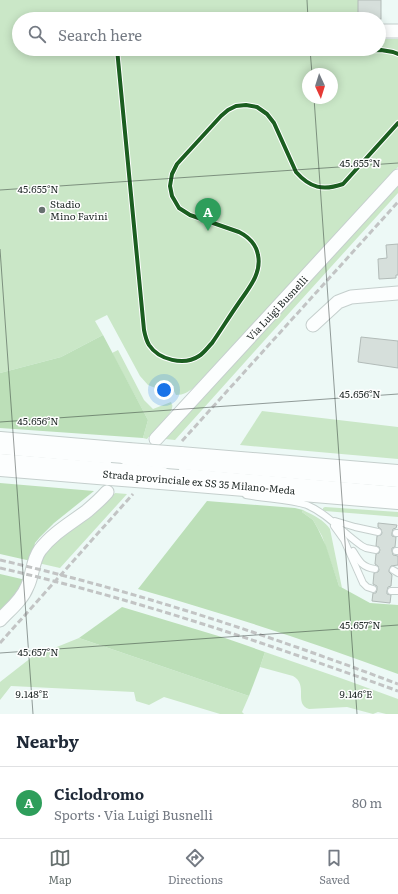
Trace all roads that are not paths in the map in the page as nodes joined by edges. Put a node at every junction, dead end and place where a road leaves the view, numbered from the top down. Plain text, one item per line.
1 (386, 31) edge
2 (398, 31) edge
3 (398, 176) edge
4 (398, 293) edge
5 (313, 325) dead end
6 (156, 438) dead end
7 (0, 443) edge
8 (0, 465) edge
9 (398, 476) edge
10 (197, 482) junction
11 (108, 483) junction
12 (228, 490) dead end
13 (239, 494) dead end
14 (398, 498) edge
15 (323, 515) junction
16 (378, 532) dead end
17 (376, 550) dead end
18 (375, 569) dead end
19 (373, 589) dead end
20 (391, 591) dead end
21 (398, 591) edge
22 (0, 620) edge

1 - 2 street
3 - 6 street, Via Luigi Busnelli
4 - 5 street
7 - 9 highway, bridge
8 - 11 highway, Strada provinciale ex SS 35 Milano-Meda
10 - 11 highway, Strada provinciale ex SS 35 Milano-Meda, bridge
10 - 12 lane
10 - 14 highway, Strada provinciale ex SS 35 Milano-Meda
11 - 22 street
13 - 15 lane
15 - 16 lane
15 - 17 lane
15 - 18 lane
15 - 19 lane
20 - 21 lane

